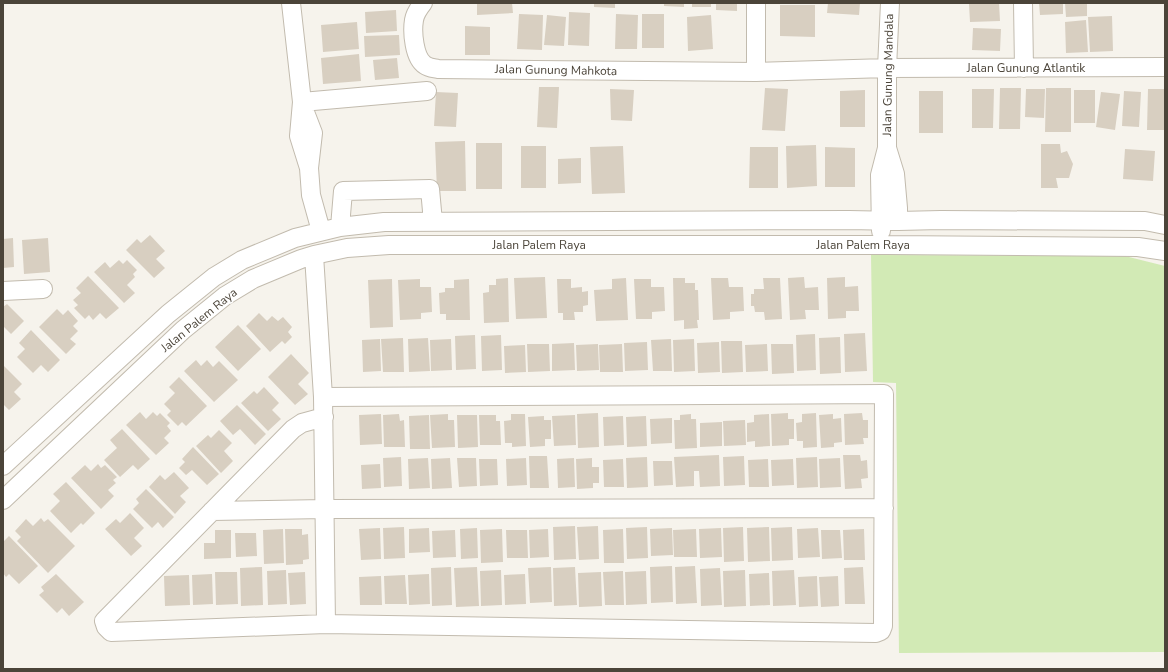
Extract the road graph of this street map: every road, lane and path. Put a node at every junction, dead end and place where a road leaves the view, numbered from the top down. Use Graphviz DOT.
graph roads {
  1 [pos="291,3"];
  2 [pos="423,3"];
  3 [pos="756,3"];
  4 [pos="890,3"];
  5 [pos="1023,3"];
  6 [pos="1165,67"];
  7 [pos="887,68"];
  8 [pos="1024,68"];
  9 [pos="756,72"];
  10 [pos="427,90"];
  11 [pos="302,102"];
  12 [pos="849,220"];
  13 [pos="889,220"];
  14 [pos="433,222"];
  15 [pos="1165,225"];
  16 [pos="340,227"];
  17 [pos="321,231"];
  18 [pos="850,245"];
  19 [pos="887,245"];
  20 [pos="1165,251"];
  21 [pos="314,255"];
  22 [pos="43,290"];
  23 [pos="3,291"];
  24 [pos="323,397"];
  25 [pos="324,417"];
  26 [pos="3,466"];
  27 [pos="3,500"];
  28 [pos="884,508"];
  29 [pos="324,509"];
  30 [pos="212,511"];
  31 [pos="326,624"];
  1 -- 11 [label="street"];
  2 -- 9 [label="street, Jalan Gunung Mahkota"];
  3 -- 9 [label="street"];
  4 -- 7 [label="street, Jalan Gunung Mandala"];
  5 -- 8 [label="street"];
  6 -- 8 [label="street, Jalan Gunung Atlantik"];
  7 -- 8 [label="street, Jalan Gunung Atlantik"];
  7 -- 9 [label="street, Jalan Gunung Mahkota"];
  7 -- 13 [label="street, Jalan Gunung Mandala"];
  10 -- 11 [label="street"];
  11 -- 17 [label="street"];
  12 -- 13 [label="street, Jalan Palem Raya"];
  12 -- 14 [label="street, Jalan Palem Raya"];
  12 -- 18 [label="street"];
  13 -- 15 [label="street, Jalan Palem Raya"];
  13 -- 19 [label="street, Jalan Gunung Mandala"];
  14 -- 16 [label="street, Jalan Palem Raya"];
  14 -- 16 [label="street"];
  16 -- 17 [label="street, Jalan Palem Raya"];
  17 -- 26 [label="street, Jalan Palem Raya"];
  18 -- 19 [label="street, Jalan Palem Raya"];
  18 -- 21 [label="street, Jalan Palem Raya"];
  19 -- 20 [label="street, Jalan Palem Raya"];
  21 -- 24 [label="street"];
  21 -- 27 [label="street, Jalan Palem Raya"];
  22 -- 23 [label="street"];
  24 -- 25 [label="street"];
  24 -- 28 [label="street"];
  25 -- 29 [label="street"];
  25 -- 30 [label="street"];
  28 -- 29 [label="street"];
  28 -- 31 [label="street"];
  29 -- 30 [label="street"];
  29 -- 31 [label="street"];
  30 -- 31 [label="street"];
}
